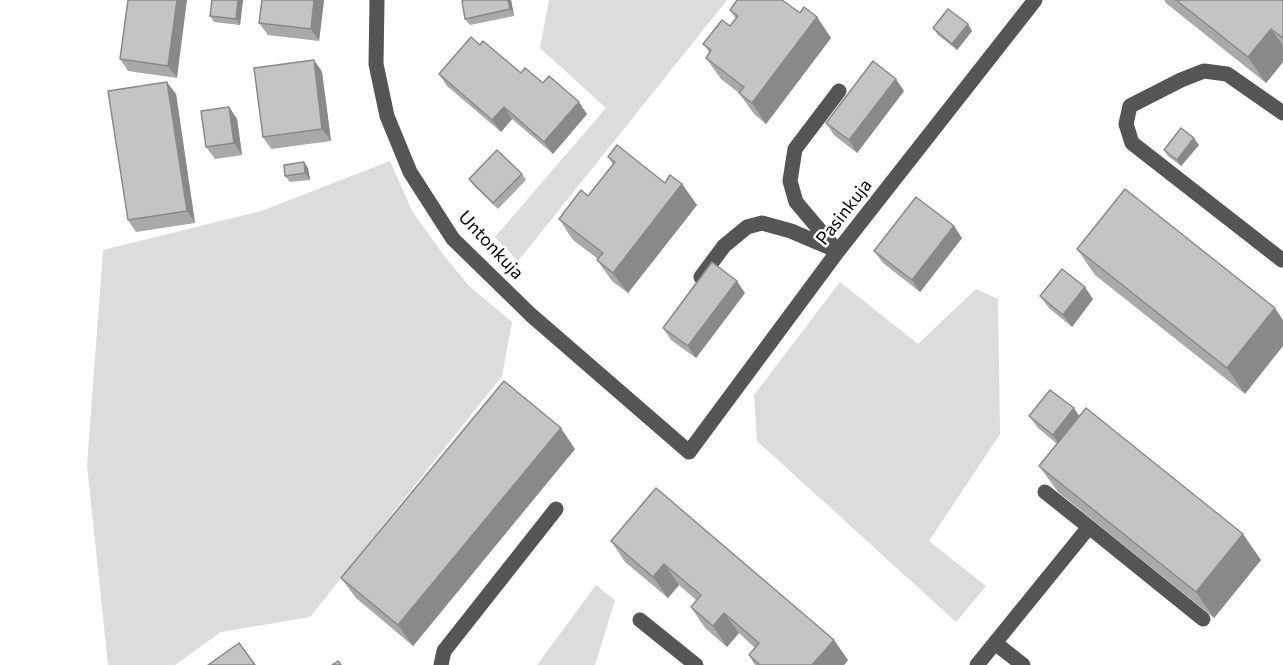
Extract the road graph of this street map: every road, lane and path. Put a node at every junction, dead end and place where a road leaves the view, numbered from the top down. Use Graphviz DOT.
graph roads {
  1 [pos="377,0"];
  2 [pos="1035,0"];
  3 [pos="839,91"];
  4 [pos="1281,108"];
  5 [pos="838,251"];
  6 [pos="1282,260"];
  7 [pos="692,289"];
  8 [pos="689,452"];
  9 [pos="1045,492"];
  10 [pos="556,509"];
  11 [pos="1089,527"];
  12 [pos="1203,619"];
  13 [pos="640,620"];
  14 [pos="995,643"];
  15 [pos="441,665"];
  16 [pos="696,665"];
  17 [pos="977,665"];
  18 [pos="1023,665"];
  1 -- 8 [label="street, Untonkuja"];
  2 -- 5 [label="street, Pasinkuja"];
  3 -- 5 [label="street"];
  4 -- 6 [label="street"];
  5 -- 7 [label="street"];
  5 -- 8 [label="street, Pasinkuja"];
  9 -- 11 [label="street"];
  10 -- 15 [label="street"];
  11 -- 12 [label="street"];
  11 -- 14 [label="street"];
  13 -- 16 [label="street"];
  14 -- 17 [label="street"];
  14 -- 18 [label="street"];
}
